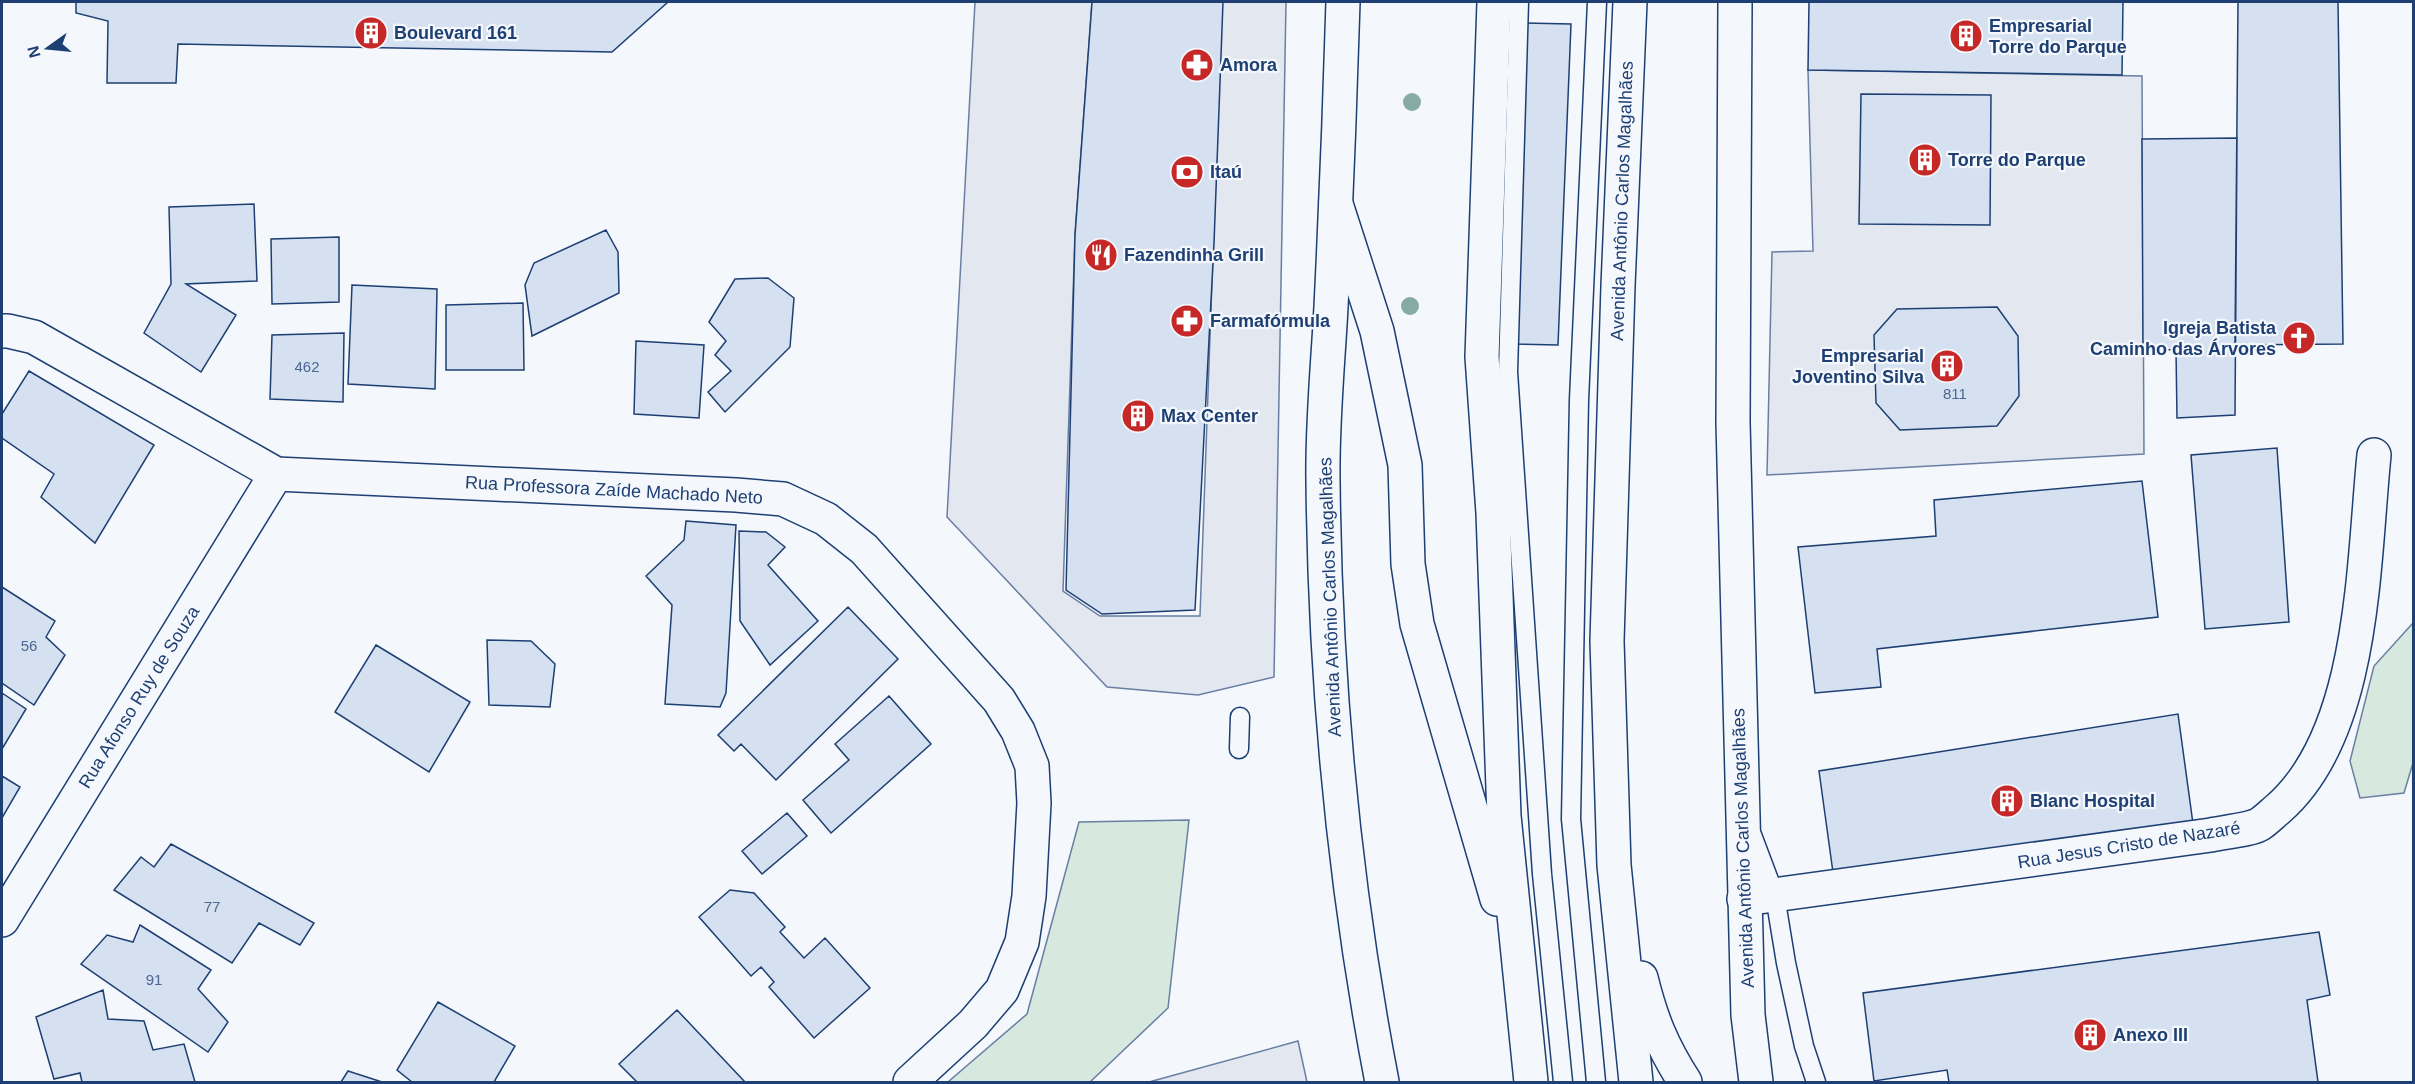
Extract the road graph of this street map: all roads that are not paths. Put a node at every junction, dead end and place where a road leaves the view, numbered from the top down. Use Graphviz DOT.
graph roads {
  1 [pos="1343,2"];
  2 [pos="1494,2"];
  3 [pos="1518,2"];
  4 [pos="1596,2"];
  5 [pos="1630,2"];
  6 [pos="1736,2"];
  7 [pos="1336,204"];
  8 [pos="2,331"];
  9 [pos="2374,455"];
  10 [pos="276,474"];
  11 [pos="1240,717"];
  12 [pos="1239,749"];
  13 [pos="1614,865"];
  14 [pos="1759,898"];
  15 [pos="2,920"];
  16 [pos="1519,975"];
  17 [pos="910,1083"];
  18 [pos="1382,1083"];
  19 [pos="1531,1083"];
  20 [pos="1563,1083"];
  21 [pos="1596,1083"];
  22 [pos="1636,1083"];
  23 [pos="1685,1083"];
  24 [pos="1756,1083"];
  25 [pos="1816,1083"];
  1 -- 7 [label="street, Avenida Antônio Carlos Magalhães"];
  2 -- 16 [label="street"];
  3 -- 20 [label="lane"];
  4 -- 21 [label="lane"];
  5 -- 13 [label="street, Avenida Antônio Carlos Magalhães"];
  6 -- 14 [label="street, Avenida Antônio Carlos Magalhães"];
  7 -- 16 [label="street"];
  7 -- 18 [label="street, Avenida Antônio Carlos Magalhães"];
  8 -- 10 [label="street, Rua Professora Zaíde Machado Neto"];
  9 -- 14 [label="street, Rua Jesus Cristo de Nazaré"];
  10 -- 15 [label="street, Rua Afonso Ruy de Souza"];
  10 -- 17 [label="street, Rua Professora Zaíde Machado Neto"];
  11 -- 12 [label="lane"];
  13 -- 22 [label="street, Avenida Antônio Carlos Magalhães"];
  13 -- 23 [label="street"];
  14 -- 24 [label="street, Avenida Antônio Carlos Magalhães"];
  14 -- 25 [label="lane"];
  16 -- 19 [label="street"];
}
